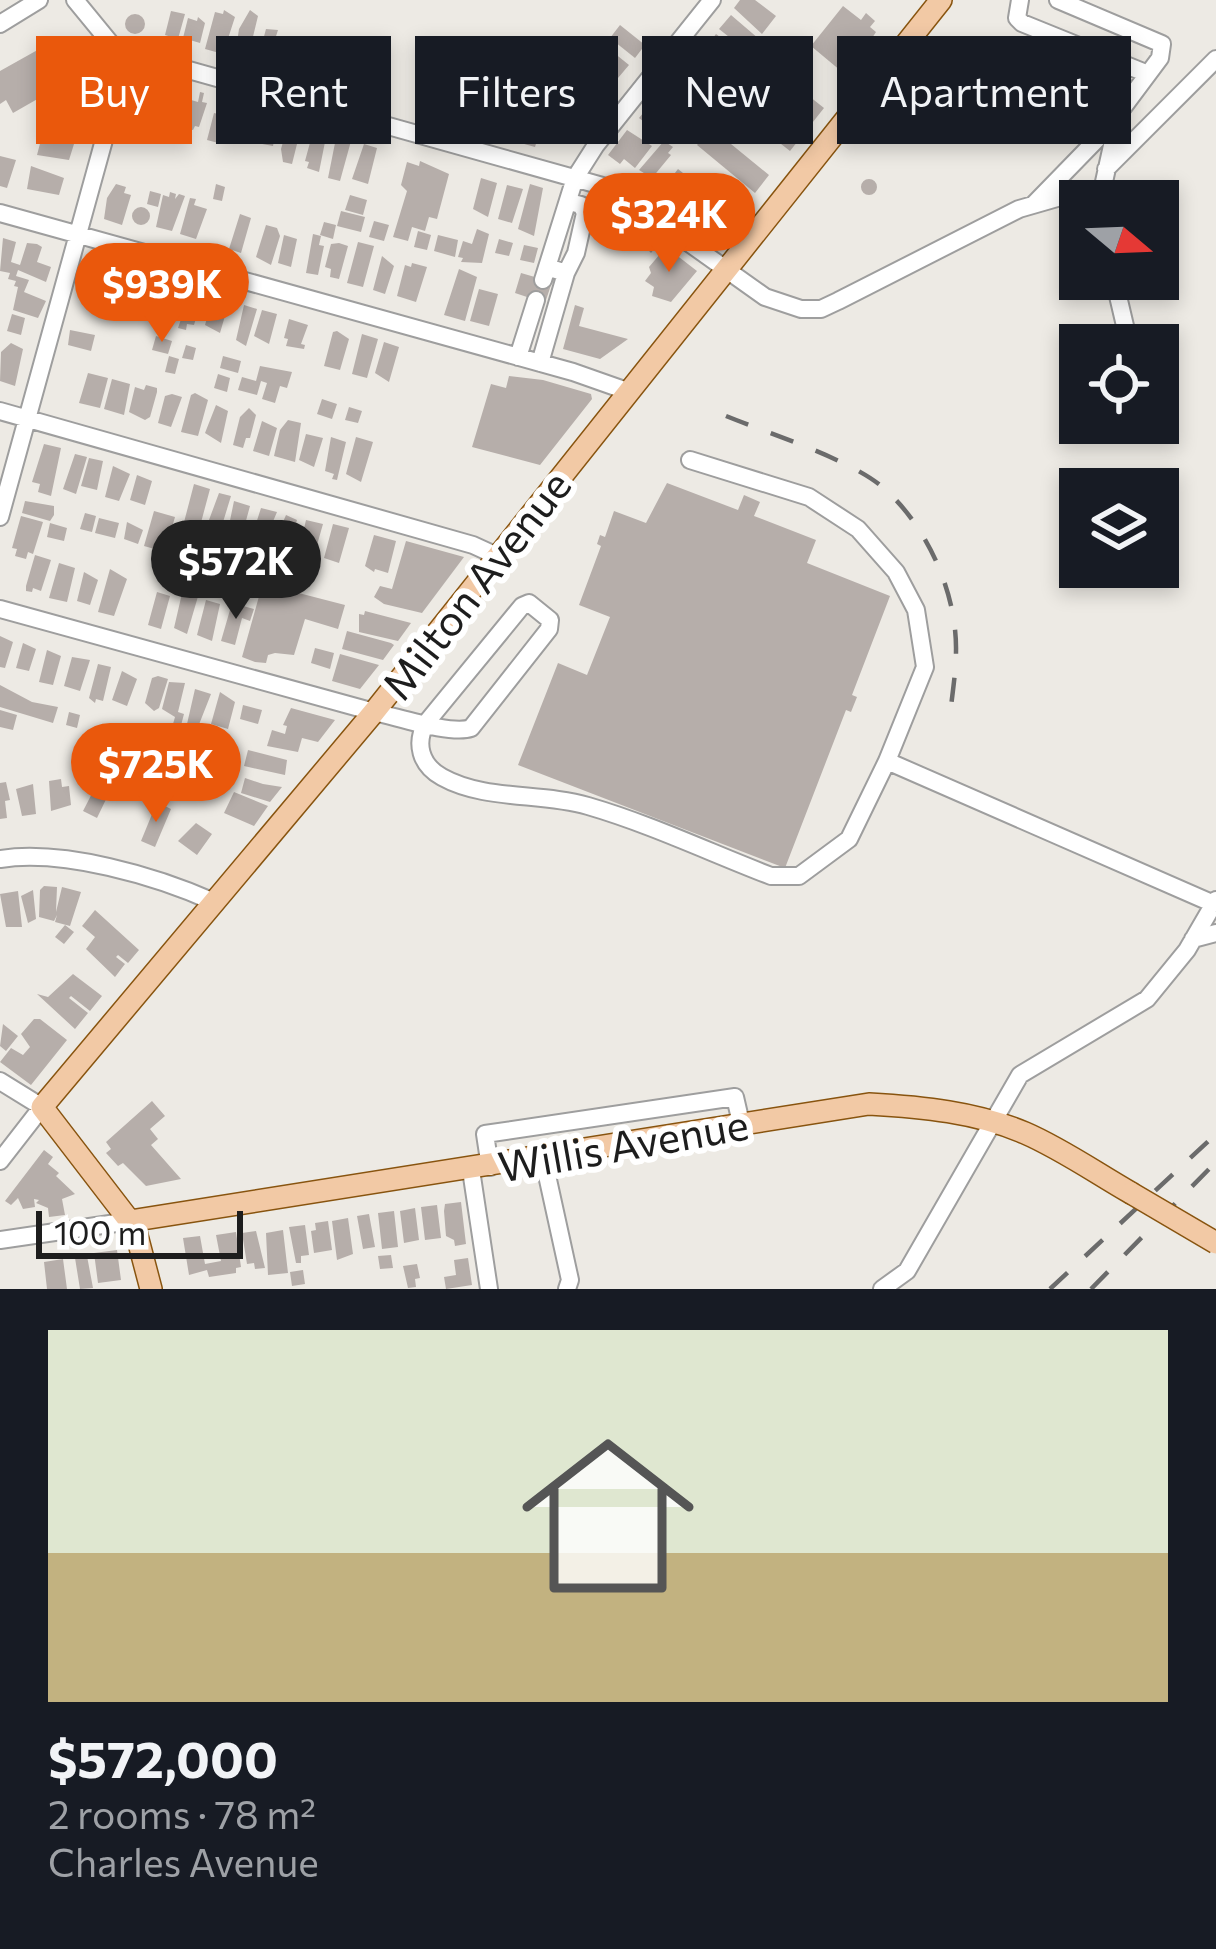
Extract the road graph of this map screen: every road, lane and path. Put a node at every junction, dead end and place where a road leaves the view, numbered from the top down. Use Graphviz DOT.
graph roads {
  1 [pos="39,0"];
  2 [pos="75,0"];
  3 [pos="712,0"];
  4 [pos="941,0"];
  5 [pos="1020,0"];
  6 [pos="1058,0"];
  7 [pos="0,24"];
  8 [pos="105,36"];
  9 [pos="1216,59"];
  10 [pos="192,71"];
  11 [pos="1148,74"];
  12 [pos="1131,97"];
  13 [pos="103,144"];
  14 [pos="1093,144"];
  15 [pos="1112,144"];
  16 [pos="1106,169"];
  17 [pos="575,178"];
  18 [pos="1104,180"];
  19 [pos="1059,198"];
  20 [pos="569,202"];
  21 [pos="1034,205"];
  22 [pos="0,213"];
  23 [pos="78,235"];
  24 [pos="725,270"];
  25 [pos="566,273"];
  26 [pos="536,300"];
  27 [pos="518,357"];
  28 [pos="540,363"];
  29 [pos="627,391"];
  30 [pos="0,411"];
  31 [pos="27,419"];
  32 [pos="690,460"];
  33 [pos="0,517"];
  34 [pos="497,556"];
  35 [pos="0,609"];
  36 [pos="374,712"];
  37 [pos="426,723"];
  38 [pos="887,761"];
  39 [pos="0,859"];
  40 [pos="214,902"];
  41 [pos="1215,902"];
  42 [pos="1216,933"];
  43 [pos="1193,939"];
  44 [pos="0,1082"];
  45 [pos="42,1107"];
  46 [pos="994,1121"];
  47 [pos="741,1123"];
  48 [pos="543,1157"];
  49 [pos="0,1162"];
  50 [pos="481,1168"];
  51 [pos="130,1221"];
  52 [pos="0,1240"];
  53 [pos="1216,1243"];
  54 [pos="152,1289"];
  55 [pos="489,1289"];
  56 [pos="567,1289"];
  57 [pos="882,1289"];
  1 -- 7 [label="street"];
  2 -- 8 [label="street"];
  3 -- 17 [label="street"];
  4 -- 24 [label="main road, Milton Avenue"];
  5 -- 11 [label="street"];
  6 -- 11 [label="street"];
  9 -- 16 [label="street"];
  10 -- 17 [label="street"];
  11 -- 12 [label="street"];
  13 -- 23 [label="street"];
  14 -- 21 [label="street"];
  15 -- 16 [label="street"];
  16 -- 18 [label="street"];
  17 -- 20 [label="street"];
  17 -- 24 [label="street"];
  19 -- 21 [label="street"];
  20 -- 25 [label="street"];
  20 -- 25 [label="street"];
  21 -- 24 [label="street"];
  22 -- 23 [label="street"];
  23 -- 27 [label="street"];
  23 -- 31 [label="street"];
  24 -- 29 [label="main road, Milton Avenue"];
  25 -- 28 [label="street"];
  26 -- 27 [label="street"];
  27 -- 28 [label="street"];
  28 -- 29 [label="street"];
  29 -- 34 [label="main road, Milton Avenue"];
  30 -- 31 [label="street"];
  31 -- 33 [label="street"];
  31 -- 34 [label="street"];
  32 -- 38 [label="street"];
  34 -- 36 [label="main road, Milton Avenue"];
  35 -- 36 [label="street"];
  36 -- 37 [label="street"];
  36 -- 40 [label="main road, Milton Avenue"];
  37 -- 37 [label="street"];
  37 -- 38 [label="street"];
  38 -- 41 [label="street"];
  39 -- 40 [label="street"];
  40 -- 45 [label="main road, Milton Avenue"];
  41 -- 43 [label="street"];
  42 -- 43 [label="street"];
  43 -- 46 [label="street"];
  44 -- 45 [label="street"];
  45 -- 49 [label="street, Milton Avenue"];
  45 -- 51 [label="main road"];
  46 -- 47 [label="main road, Willis Avenue"];
  46 -- 53 [label="main road, Willis Avenue, bridge"];
  46 -- 57 [label="street"];
  47 -- 48 [label="main road, Willis Avenue"];
  47 -- 50 [label="street"];
  48 -- 50 [label="main road, Willis Avenue"];
  48 -- 56 [label="street"];
  50 -- 51 [label="main road, Willis Avenue"];
  50 -- 55 [label="street"];
  51 -- 52 [label="street, Willis Avenue"];
  51 -- 54 [label="main road"];
}
